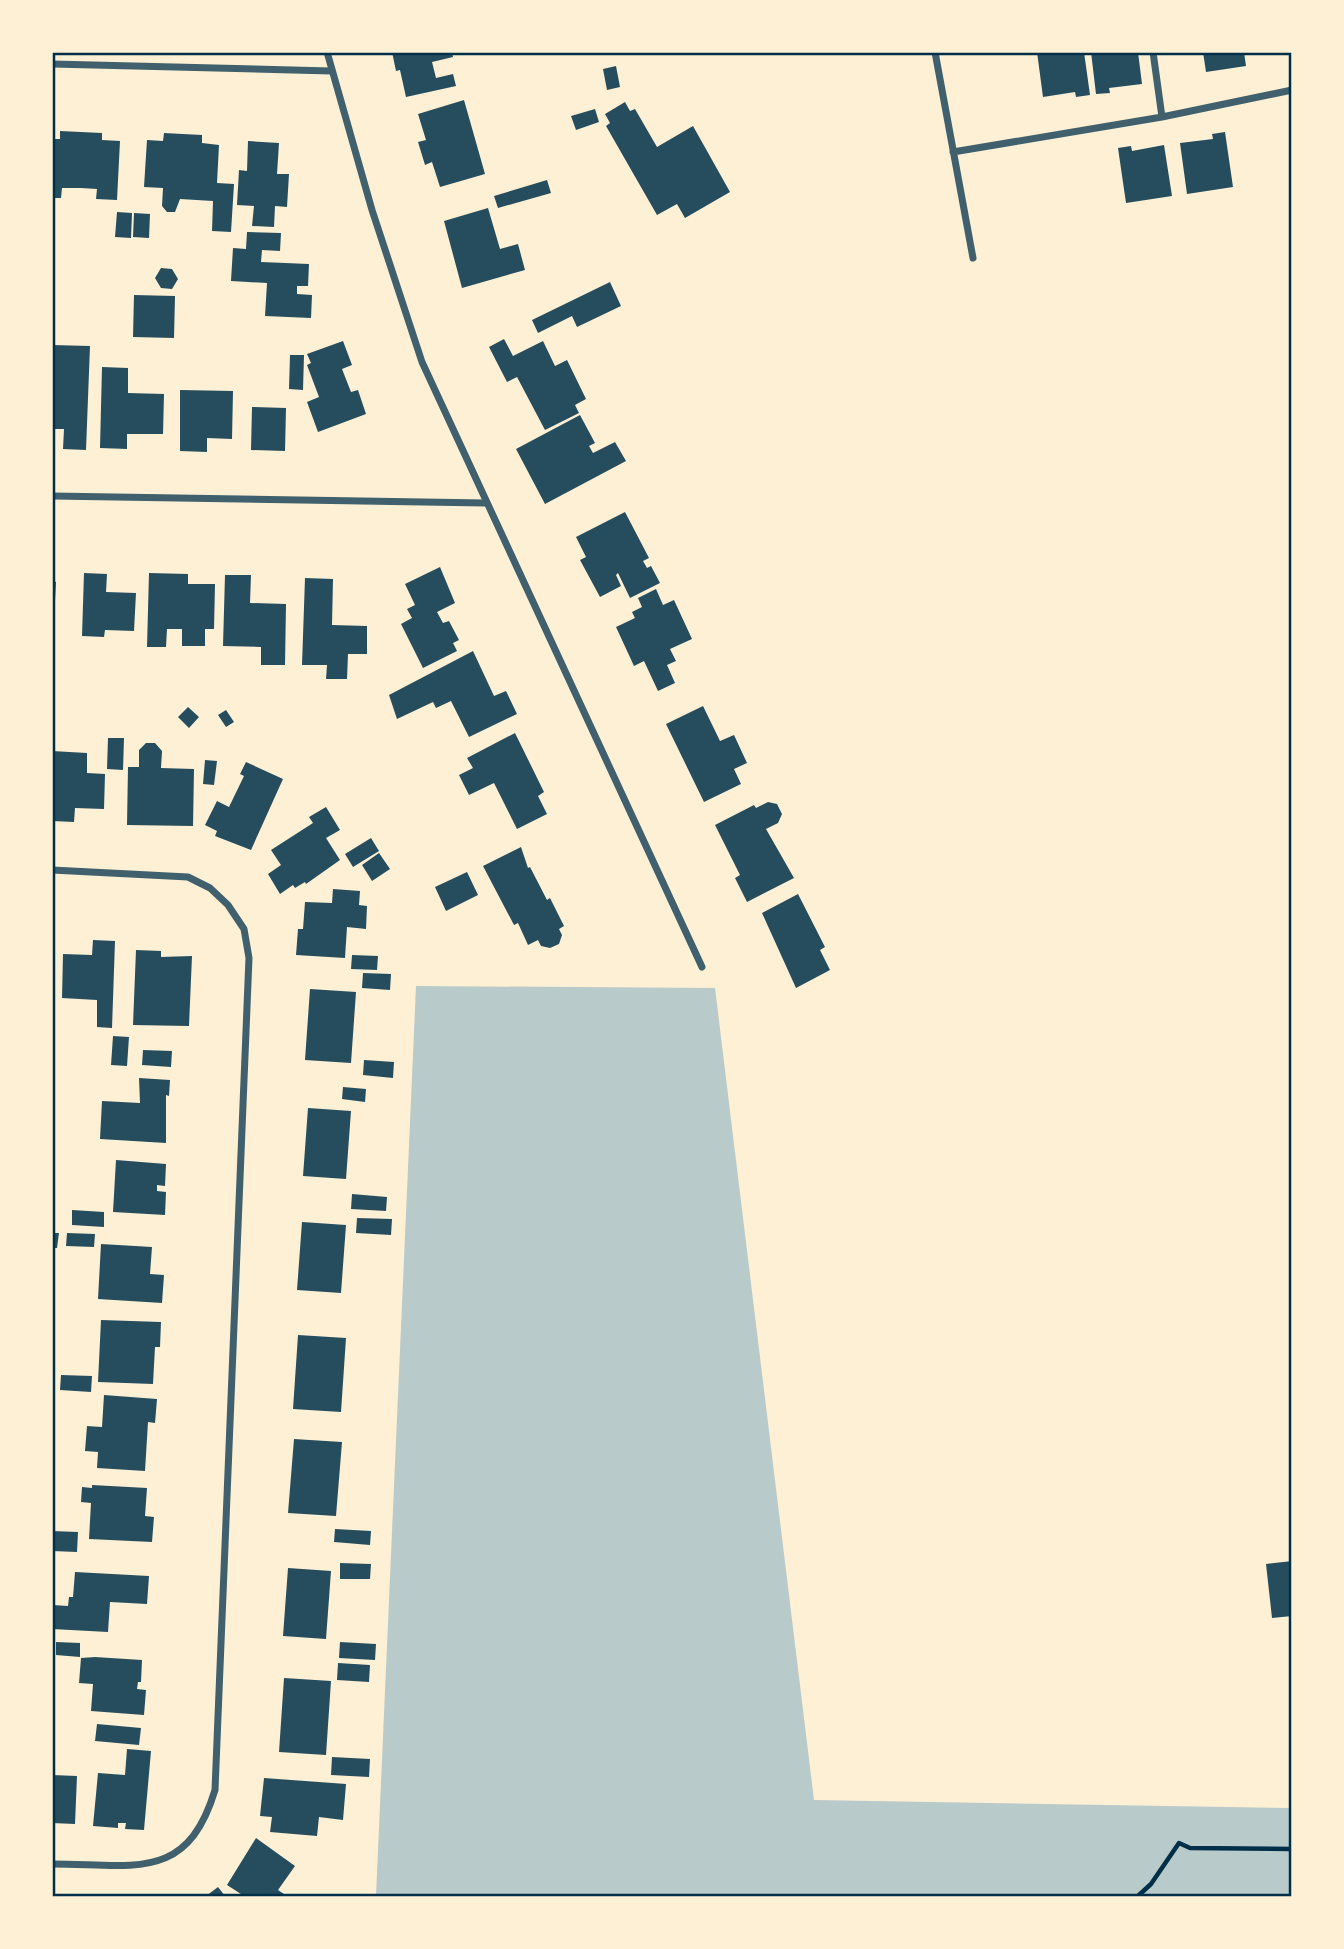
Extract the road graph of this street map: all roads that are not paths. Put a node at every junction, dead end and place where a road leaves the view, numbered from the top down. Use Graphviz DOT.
graph roads {
  1 [pos="327,52"];
  2 [pos="935,52"];
  3 [pos="1153,52"];
  4 [pos="52,64"];
  5 [pos="331,71"];
  6 [pos="1292,90"];
  7 [pos="1162,117"];
  8 [pos="953,152"];
  9 [pos="973,258"];
  10 [pos="52,496"];
  11 [pos="485,503"];
  12 [pos="52,870"];
  13 [pos="702,967"];
  14 [pos="52,1864"];
  1 -- 5 [label="street"];
  2 -- 8 [label="street"];
  3 -- 7 [label="street"];
  4 -- 5 [label="street"];
  5 -- 11 [label="street"];
  6 -- 7 [label="street"];
  7 -- 8 [label="street"];
  8 -- 9 [label="street"];
  10 -- 11 [label="street"];
  11 -- 13 [label="street"];
  12 -- 14 [label="street"];
}
